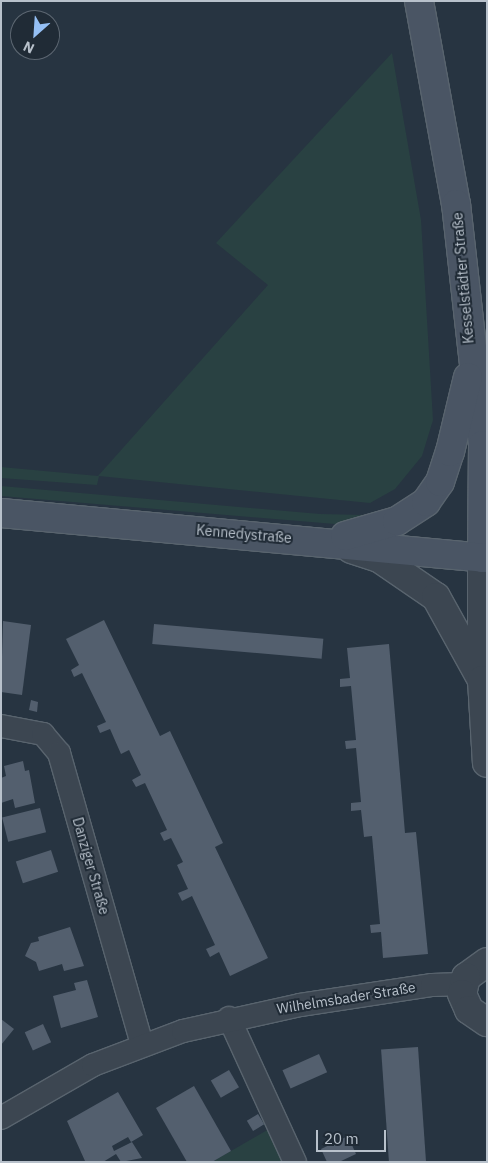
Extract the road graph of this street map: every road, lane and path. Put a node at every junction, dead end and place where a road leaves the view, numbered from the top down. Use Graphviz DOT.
graph roads {
  1 [pos="419,1"];
  2 [pos="470,352"];
  3 [pos="487,398"];
  4 [pos="1,513"];
  5 [pos="325,541"];
  6 [pos="484,558"];
  7 [pos="484,689"];
  8 [pos="1,726"];
  9 [pos="487,763"];
  10 [pos="487,962"];
  11 [pos="464,984"];
  12 [pos="229,1018"];
  13 [pos="487,1022"];
  14 [pos="142,1044"];
  15 [pos="5,1109"];
  16 [pos="295,1162"];
  1 -- 2 [label="main road, Kesselstädter Straße"];
  2 -- 3 [label="main road"];
  2 -- 5 [label="main road"];
  2 -- 6 [label="main road, Kesselstädter Straße"];
  4 -- 5 [label="main road, Kennedystraße"];
  5 -- 6 [label="main road, Kennedystraße"];
  5 -- 7 [label="street"];
  6 -- 7 [label="street"];
  7 -- 9 [label="street"];
  8 -- 14 [label="street, Danziger Straße"];
  10 -- 11 [label="street"];
  11 -- 12 [label="street, Wilhelmsbader Straße"];
  11 -- 13 [label="street"];
  12 -- 14 [label="street, Wilhelmsbader Straße"];
  12 -- 16 [label="street"];
  14 -- 15 [label="street, Wilhelmsbader Straße"];
}
